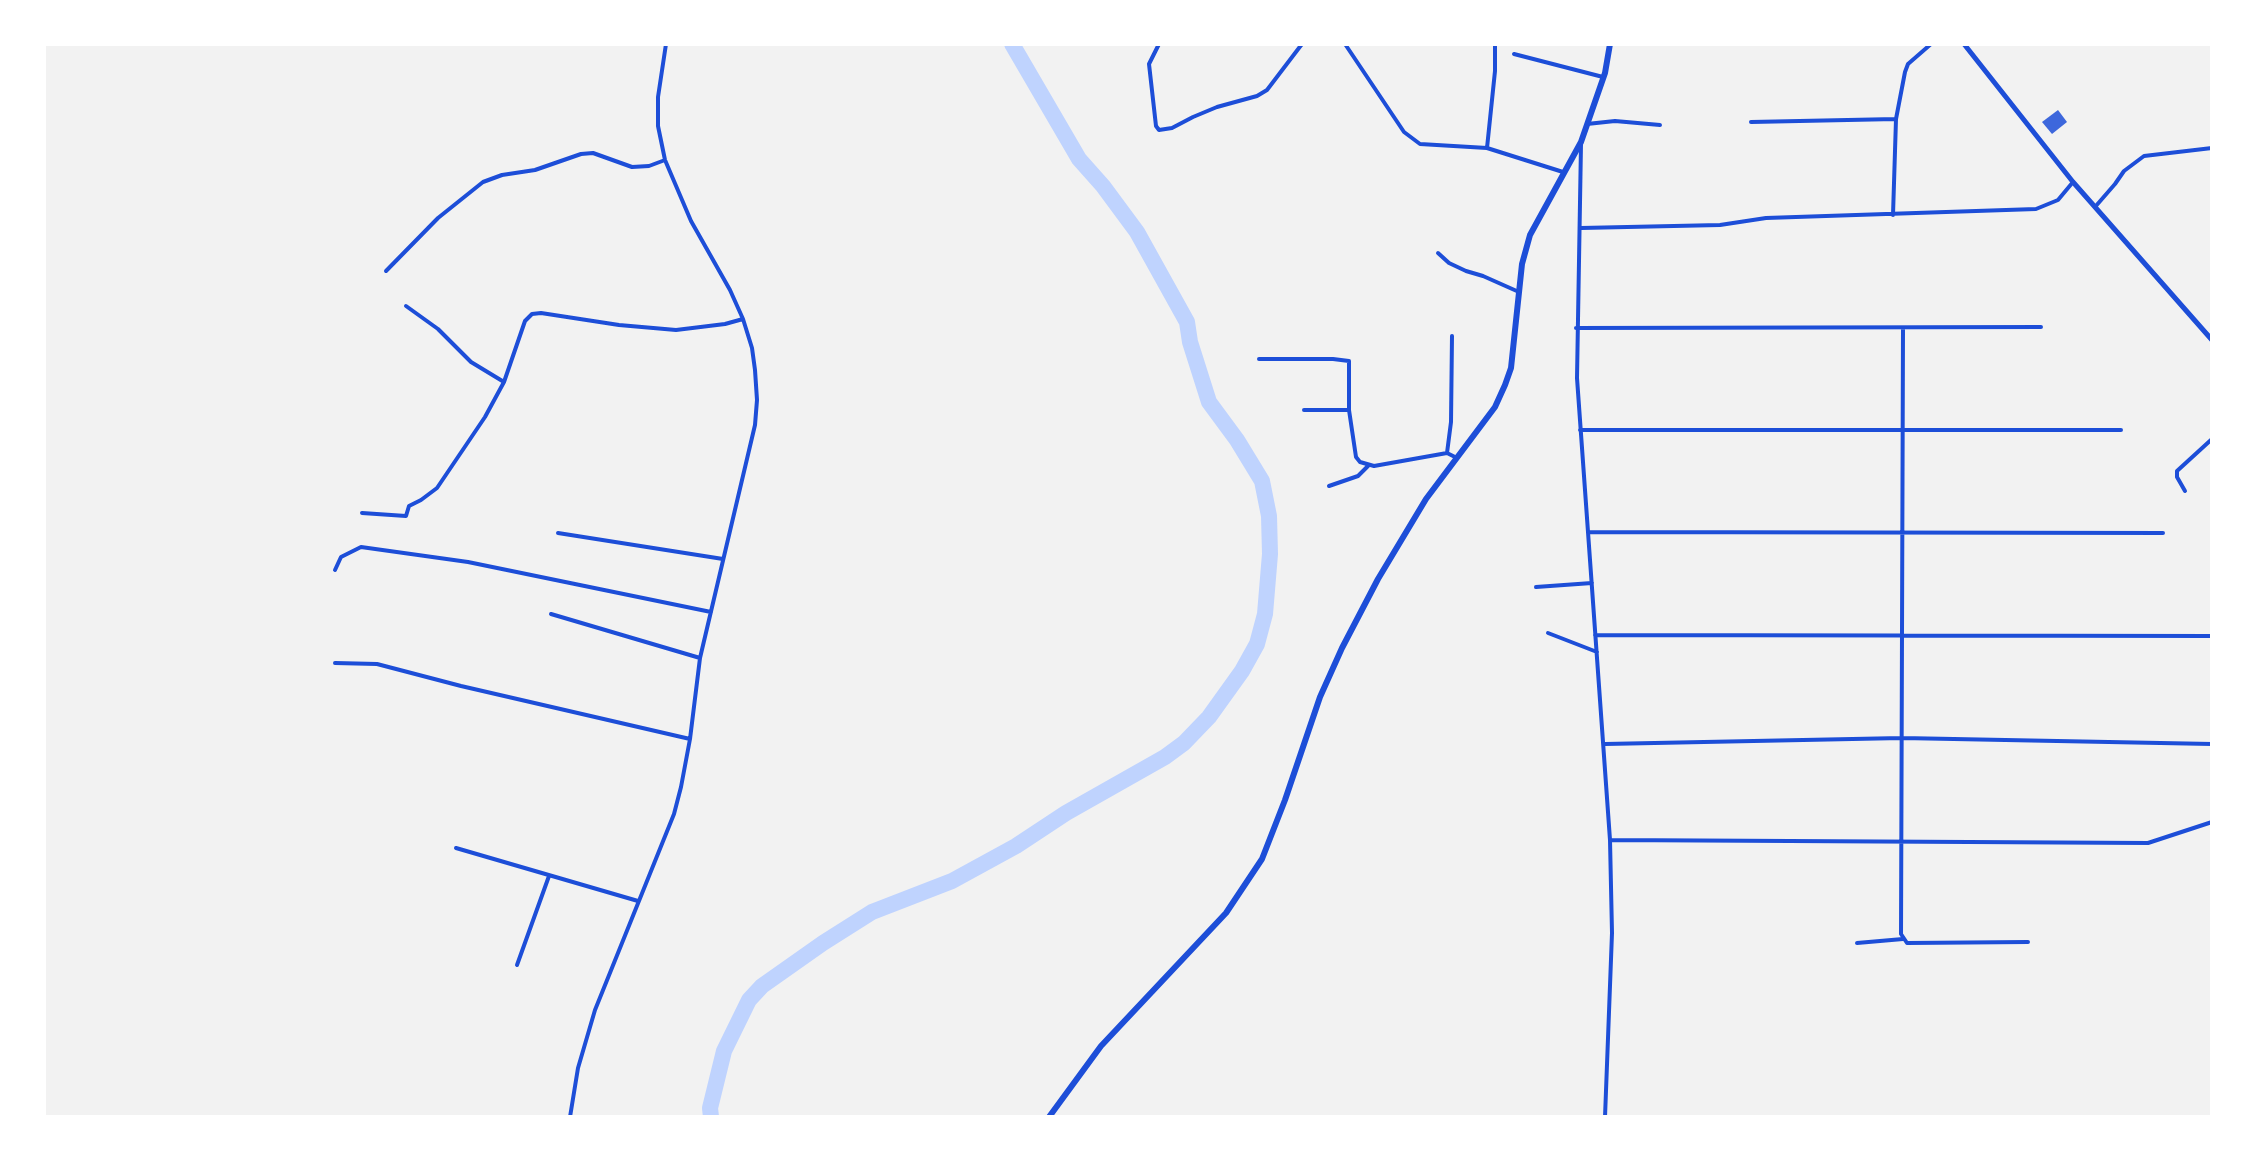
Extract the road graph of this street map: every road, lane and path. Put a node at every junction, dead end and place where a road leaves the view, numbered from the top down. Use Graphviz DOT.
graph roads {
  1 [pos="666,44"];
  2 [pos="1159,44"];
  3 [pos="1302,44"];
  4 [pos="1345,44"];
  5 [pos="1610,44"];
  6 [pos="1931,44"];
  7 [pos="1964,44"];
  8 [pos="1495,45"];
  9 [pos="1514,54"];
  10 [pos="1603,77"];
  11 [pos="1896,119"];
  12 [pos="1751,122"];
  13 [pos="1587,124"];
  14 [pos="1660,125"];
  15 [pos="1581,142"];
  16 [pos="1487,148"];
  17 [pos="2212,148"];
  18 [pos="665,160"];
  19 [pos="1563,172"];
  20 [pos="2073,182"];
  21 [pos="2095,207"];
  22 [pos="1893,215"];
  23 [pos="1581,228"];
  24 [pos="1438,253"];
  25 [pos="386,271"];
  26 [pos="1519,292"];
  27 [pos="406,306"];
  28 [pos="743,319"];
  29 [pos="2041,327"];
  30 [pos="1576,328"];
  31 [pos="1903,329"];
  32 [pos="1452,336"];
  33 [pos="2212,340"];
  34 [pos="1259,359"];
  35 [pos="504,382"];
  36 [pos="1304,410"];
  37 [pos="1349,410"];
  38 [pos="1580,430"];
  39 [pos="2121,430"];
  40 [pos="1902,431"];
  41 [pos="2212,439"];
  42 [pos="1447,453"];
  43 [pos="1457,458"];
  44 [pos="1368,466"];
  45 [pos="1329,486"];
  46 [pos="2185,491"];
  47 [pos="362,513"];
  48 [pos="1588,532"];
  49 [pos="1902,532"];
  50 [pos="558,533"];
  51 [pos="2163,533"];
  52 [pos="723,559"];
  53 [pos="335,570"];
  54 [pos="1592,583"];
  55 [pos="1536,587"];
  56 [pos="711,612"];
  57 [pos="551,614"];
  58 [pos="1548,633"];
  59 [pos="1595,635"];
  60 [pos="1902,636"];
  61 [pos="2212,636"];
  62 [pos="1597,652"];
  63 [pos="700,658"];
  64 [pos="335,663"];
  65 [pos="1902,738"];
  66 [pos="690,739"];
  67 [pos="1605,744"];
  68 [pos="2212,744"];
  69 [pos="2212,822"];
  70 [pos="1610,840"];
  71 [pos="1902,840"];
  72 [pos="456,848"];
  73 [pos="549,876"];
  74 [pos="638,901"];
  75 [pos="1903,939"];
  76 [pos="2028,942"];
  77 [pos="1857,943"];
  78 [pos="517,965"];
  79 [pos="570,1117"];
  80 [pos="1049,1117"];
  81 [pos="1605,1117"];
  1 -- 18 [label="street"];
  2 -- 3 [label="street"];
  4 -- 16 [label="street"];
  5 -- 10 [label="main road"];
  6 -- 11 [label="street"];
  7 -- 20 [label="main road"];
  8 -- 16 [label="street"];
  9 -- 10 [label="street"];
  10 -- 13 [label="main road"];
  11 -- 12 [label="street"];
  11 -- 22 [label="street"];
  13 -- 14 [label="street"];
  13 -- 15 [label="main road"];
  15 -- 19 [label="main road"];
  15 -- 23 [label="street"];
  16 -- 19 [label="street"];
  17 -- 21 [label="street"];
  18 -- 25 [label="street"];
  18 -- 28 [label="street"];
  19 -- 26 [label="main road"];
  20 -- 21 [label="main road"];
  20 -- 22 [label="street"];
  21 -- 33 [label="main road"];
  22 -- 23 [label="street"];
  23 -- 30 [label="street"];
  24 -- 26 [label="street"];
  26 -- 43 [label="main road"];
  27 -- 35 [label="street"];
  28 -- 35 [label="street"];
  28 -- 52 [label="street"];
  29 -- 31 [label="street"];
  30 -- 31 [label="street"];
  30 -- 38 [label="street"];
  31 -- 40 [label="street"];
  32 -- 42 [label="street"];
  34 -- 37 [label="street"];
  35 -- 47 [label="street"];
  36 -- 37 [label="street"];
  37 -- 44 [label="street"];
  38 -- 40 [label="street"];
  38 -- 48 [label="street"];
  39 -- 40 [label="street"];
  40 -- 49 [label="street"];
  41 -- 46 [label="street"];
  42 -- 43 [label="street"];
  42 -- 44 [label="street"];
  43 -- 80 [label="main road"];
  44 -- 45 [label="street"];
  48 -- 49 [label="street"];
  48 -- 54 [label="street"];
  49 -- 51 [label="street"];
  49 -- 60 [label="street"];
  50 -- 52 [label="street"];
  52 -- 56 [label="street"];
  53 -- 56 [label="street"];
  54 -- 55 [label="street"];
  54 -- 59 [label="street"];
  56 -- 63 [label="street"];
  57 -- 63 [label="street"];
  58 -- 62 [label="street"];
  59 -- 60 [label="street"];
  59 -- 62 [label="street"];
  60 -- 61 [label="street"];
  60 -- 65 [label="street"];
  62 -- 67 [label="street"];
  63 -- 66 [label="street"];
  64 -- 66 [label="street"];
  65 -- 67 [label="street"];
  65 -- 68 [label="street"];
  65 -- 71 [label="street"];
  66 -- 74 [label="street"];
  67 -- 70 [label="street"];
  69 -- 71 [label="street"];
  70 -- 71 [label="street"];
  70 -- 81 [label="street"];
  71 -- 75 [label="street"];
  72 -- 73 [label="street"];
  73 -- 74 [label="street"];
  73 -- 78 [label="street"];
  74 -- 79 [label="street"];
  75 -- 76 [label="street"];
  75 -- 77 [label="street"];
}
